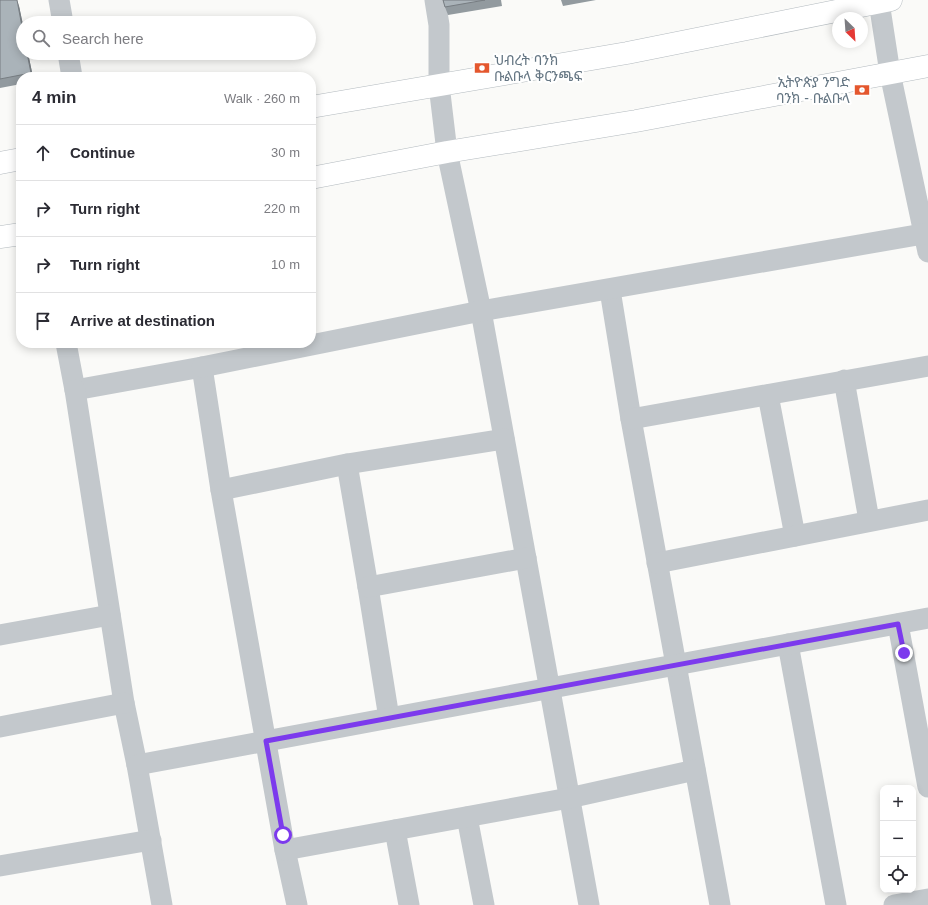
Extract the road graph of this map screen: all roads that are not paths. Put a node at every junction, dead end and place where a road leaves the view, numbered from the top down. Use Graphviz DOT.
graph roads {
  1 [pos="59,0"];
  2 [pos="435,0"];
  3 [pos="885,1"];
  4 [pos="62,16"];
  5 [pos="69,60"];
  6 [pos="928,66"];
  7 [pos="71,72"];
  8 [pos="890,73"];
  9 [pos="439,85"];
  10 [pos="316,106"];
  11 [pos="447,152"];
  12 [pos="16,160"];
  13 [pos="0,163"];
  14 [pos="316,177"];
  15 [pos="16,235"];
  16 [pos="0,238"];
  17 [pos="927,240"];
  18 [pos="610,290"];
  19 [pos="481,311"];
  20 [pos="316,344"];
  21 [pos="67,348"];
  22 [pos="297,348"];
  23 [pos="928,366"];
  24 [pos="202,367"];
  25 [pos="844,380"];
  26 [pos="75,390"];
  27 [pos="768,395"];
  28 [pos="631,419"];
  29 [pos="504,439"];
  30 [pos="347,464"];
  31 [pos="221,490"];
  32 [pos="928,510"];
  33 [pos="869,520"];
  34 [pos="795,536"];
  35 [pos="526,558"];
  36 [pos="657,563"];
  37 [pos="368,587"];
  38 [pos="110,615"];
  39 [pos="928,618"];
  40 [pos="898,624"];
  41 [pos="0,635"];
  42 [pos="788,644"];
  43 [pos="676,665"];
  44 [pos="550,688"];
  45 [pos="124,703"];
  46 [pos="389,718"];
  47 [pos="0,727"];
  48 [pos="266,741"];
  49 [pos="137,765"];
  50 [pos="695,770"];
  51 [pos="928,787"];
  52 [pos="569,798"];
  53 [pos="468,817"];
  54 [pos="395,830"];
  55 [pos="151,840"];
  56 [pos="285,850"];
  57 [pos="0,866"];
  58 [pos="928,899"];
  59 [pos="162,905"];
  60 [pos="297,905"];
  61 [pos="409,905"];
  62 [pos="484,905"];
  63 [pos="589,905"];
  64 [pos="720,905"];
  65 [pos="836,905"];
  66 [pos="894,905"];
  1 -- 4 [label="street"];
  2 -- 9 [label="street"];
  3 -- 8 [label="street"];
  3 -- 9 [label="main road"];
  5 -- 7 [label="street"];
  6 -- 8 [label="main road"];
  8 -- 11 [label="main road"];
  8 -- 17 [label="street"];
  9 -- 10 [label="main road"];
  9 -- 11 [label="street"];
  11 -- 14 [label="main road"];
  11 -- 19 [label="street"];
  12 -- 13 [label="main road"];
  15 -- 16 [label="main road"];
  17 -- 18 [label="street"];
  18 -- 19 [label="street"];
  18 -- 28 [label="street"];
  19 -- 20 [label="street"];
  19 -- 29 [label="street"];
  21 -- 26 [label="street"];
  22 -- 24 [label="street"];
  23 -- 25 [label="street"];
  24 -- 26 [label="street"];
  24 -- 31 [label="street"];
  25 -- 27 [label="street"];
  25 -- 33 [label="street"];
  26 -- 38 [label="street"];
  27 -- 28 [label="street"];
  27 -- 34 [label="street"];
  28 -- 36 [label="street"];
  29 -- 30 [label="street"];
  29 -- 35 [label="street"];
  30 -- 31 [label="street"];
  30 -- 37 [label="street"];
  31 -- 48 [label="street"];
  32 -- 33 [label="street"];
  33 -- 34 [label="street"];
  34 -- 36 [label="street"];
  35 -- 37 [label="street"];
  35 -- 44 [label="street"];
  36 -- 43 [label="street"];
  37 -- 46 [label="street"];
  38 -- 41 [label="street"];
  38 -- 45 [label="street"];
  39 -- 40 [label="street"];
  40 -- 42 [label="street"];
  40 -- 51 [label="street"];
  42 -- 43 [label="street"];
  42 -- 65 [label="street"];
  43 -- 44 [label="street"];
  43 -- 50 [label="street"];
  44 -- 46 [label="street"];
  44 -- 52 [label="street"];
  45 -- 47 [label="street"];
  45 -- 49 [label="street"];
  46 -- 48 [label="street"];
  48 -- 49 [label="street"];
  48 -- 56 [label="street"];
  49 -- 55 [label="street"];
  50 -- 52 [label="street"];
  50 -- 64 [label="street"];
  52 -- 53 [label="street"];
  52 -- 63 [label="street"];
  53 -- 54 [label="street"];
  53 -- 62 [label="street"];
  54 -- 56 [label="street"];
  54 -- 61 [label="street"];
  55 -- 57 [label="street"];
  55 -- 59 [label="street"];
  56 -- 60 [label="street"];
  58 -- 66 [label="street"];
}
